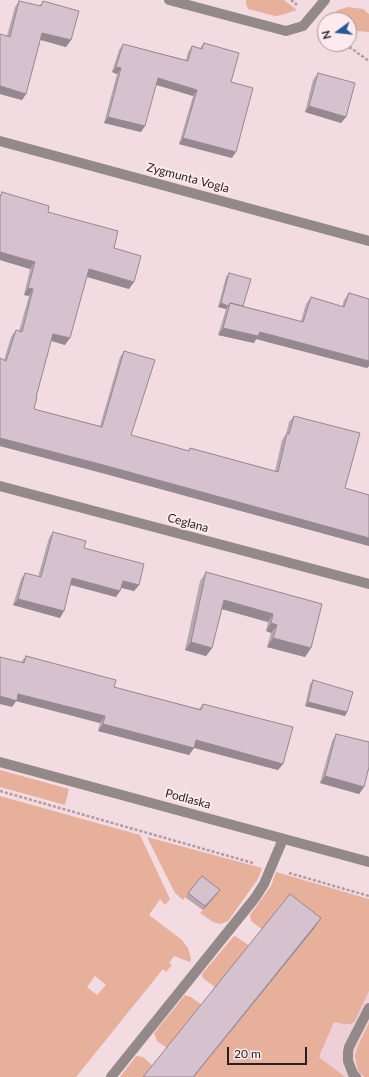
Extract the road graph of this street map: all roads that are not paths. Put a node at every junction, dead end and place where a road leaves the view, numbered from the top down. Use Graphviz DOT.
graph roads {
  1 [pos="169,0"];
  2 [pos="325,0"];
  3 [pos="0,141"];
  4 [pos="369,241"];
  5 [pos="0,486"];
  6 [pos="369,584"];
  7 [pos="0,762"];
  8 [pos="283,839"];
  9 [pos="369,862"];
  10 [pos="369,1008"];
  11 [pos="111,1077"];
  12 [pos="356,1077"];
  1 -- 2 [label="street"];
  3 -- 4 [label="street, Zygmunta Vogla"];
  5 -- 6 [label="street, Ceglana"];
  7 -- 8 [label="street, Podlaska"];
  8 -- 9 [label="street, Podlaska"];
  8 -- 11 [label="street"];
  10 -- 12 [label="street"];
}
